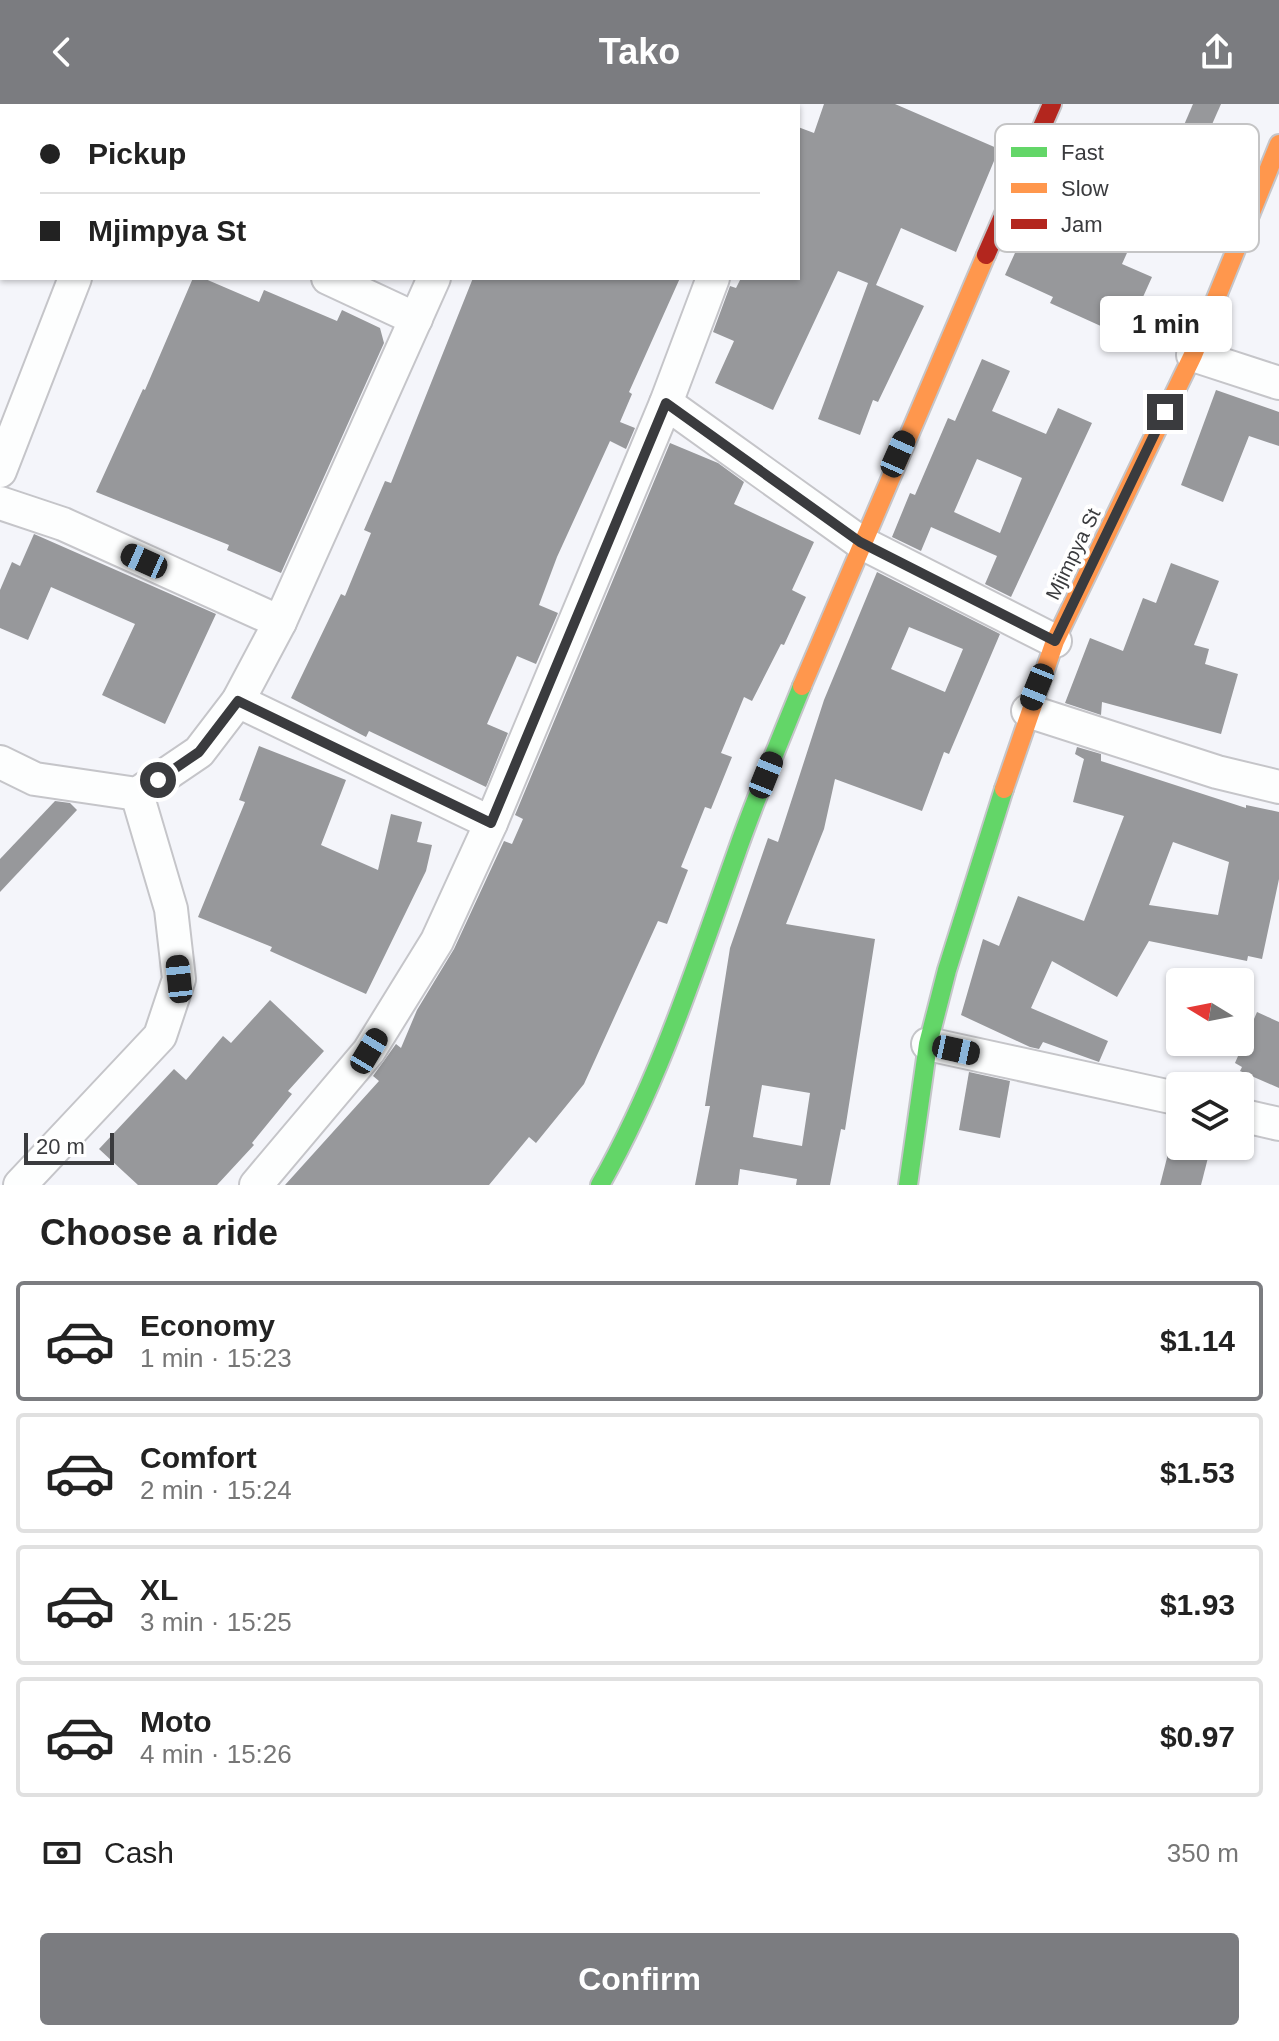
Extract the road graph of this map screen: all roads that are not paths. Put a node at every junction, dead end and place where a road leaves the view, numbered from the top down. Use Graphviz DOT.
graph roads {
  1 [pos="1052,104"];
  2 [pos="1043,124"];
  3 [pos="1279,144"];
  4 [pos="1259,193"];
  5 [pos="995,234"];
  6 [pos="1235,252"];
  7 [pos="74,280"];
  8 [pos="332,280"];
  9 [pos="433,280"];
  10 [pos="712,280"];
  11 [pos="416,319"];
  12 [pos="1193,355"];
  13 [pos="1279,383"];
  14 [pos="666,403"];
  15 [pos="0,471"];
  16 [pos="0,503"];
  17 [pos="860,542"];
  18 [pos="280,622"];
  19 [pos="1055,641"];
  20 [pos="238,701"];
  21 [pos="1028,711"];
  22 [pos="0,762"];
  23 [pos="1279,787"];
  24 [pos="137,794"];
  25 [pos="491,823"];
  26 [pos="928,1044"];
  27 [pos="1166,1096"];
  28 [pos="1254,1118"];
  29 [pos="1279,1124"];
  30 [pos="20,1185"];
  31 [pos="256,1185"];
  32 [pos="600,1185"];
  33 [pos="908,1185"];
  1 -- 2 [label="street"];
  3 -- 4 [label="street, Mjimpya St"];
  5 -- 17 [label="street"];
  6 -- 12 [label="street, Mjimpya St"];
  7 -- 15 [label="street"];
  8 -- 11 [label="street"];
  9 -- 11 [label="street"];
  10 -- 14 [label="street"];
  11 -- 18 [label="street"];
  12 -- 13 [label="street"];
  12 -- 19 [label="street, Mjimpya St"];
  14 -- 17 [label="street"];
  14 -- 25 [label="street"];
  16 -- 18 [label="street"];
  17 -- 19 [label="street"];
  17 -- 32 [label="street"];
  18 -- 20 [label="street"];
  19 -- 21 [label="street, Mjimpya St"];
  20 -- 24 [label="street"];
  20 -- 25 [label="street"];
  21 -- 23 [label="street"];
  21 -- 26 [label="street, Mjimpya St"];
  22 -- 24 [label="street"];
  24 -- 30 [label="street"];
  25 -- 31 [label="street"];
  26 -- 27 [label="street"];
  26 -- 33 [label="street, Mjimpya St"];
  28 -- 29 [label="street"];
}
